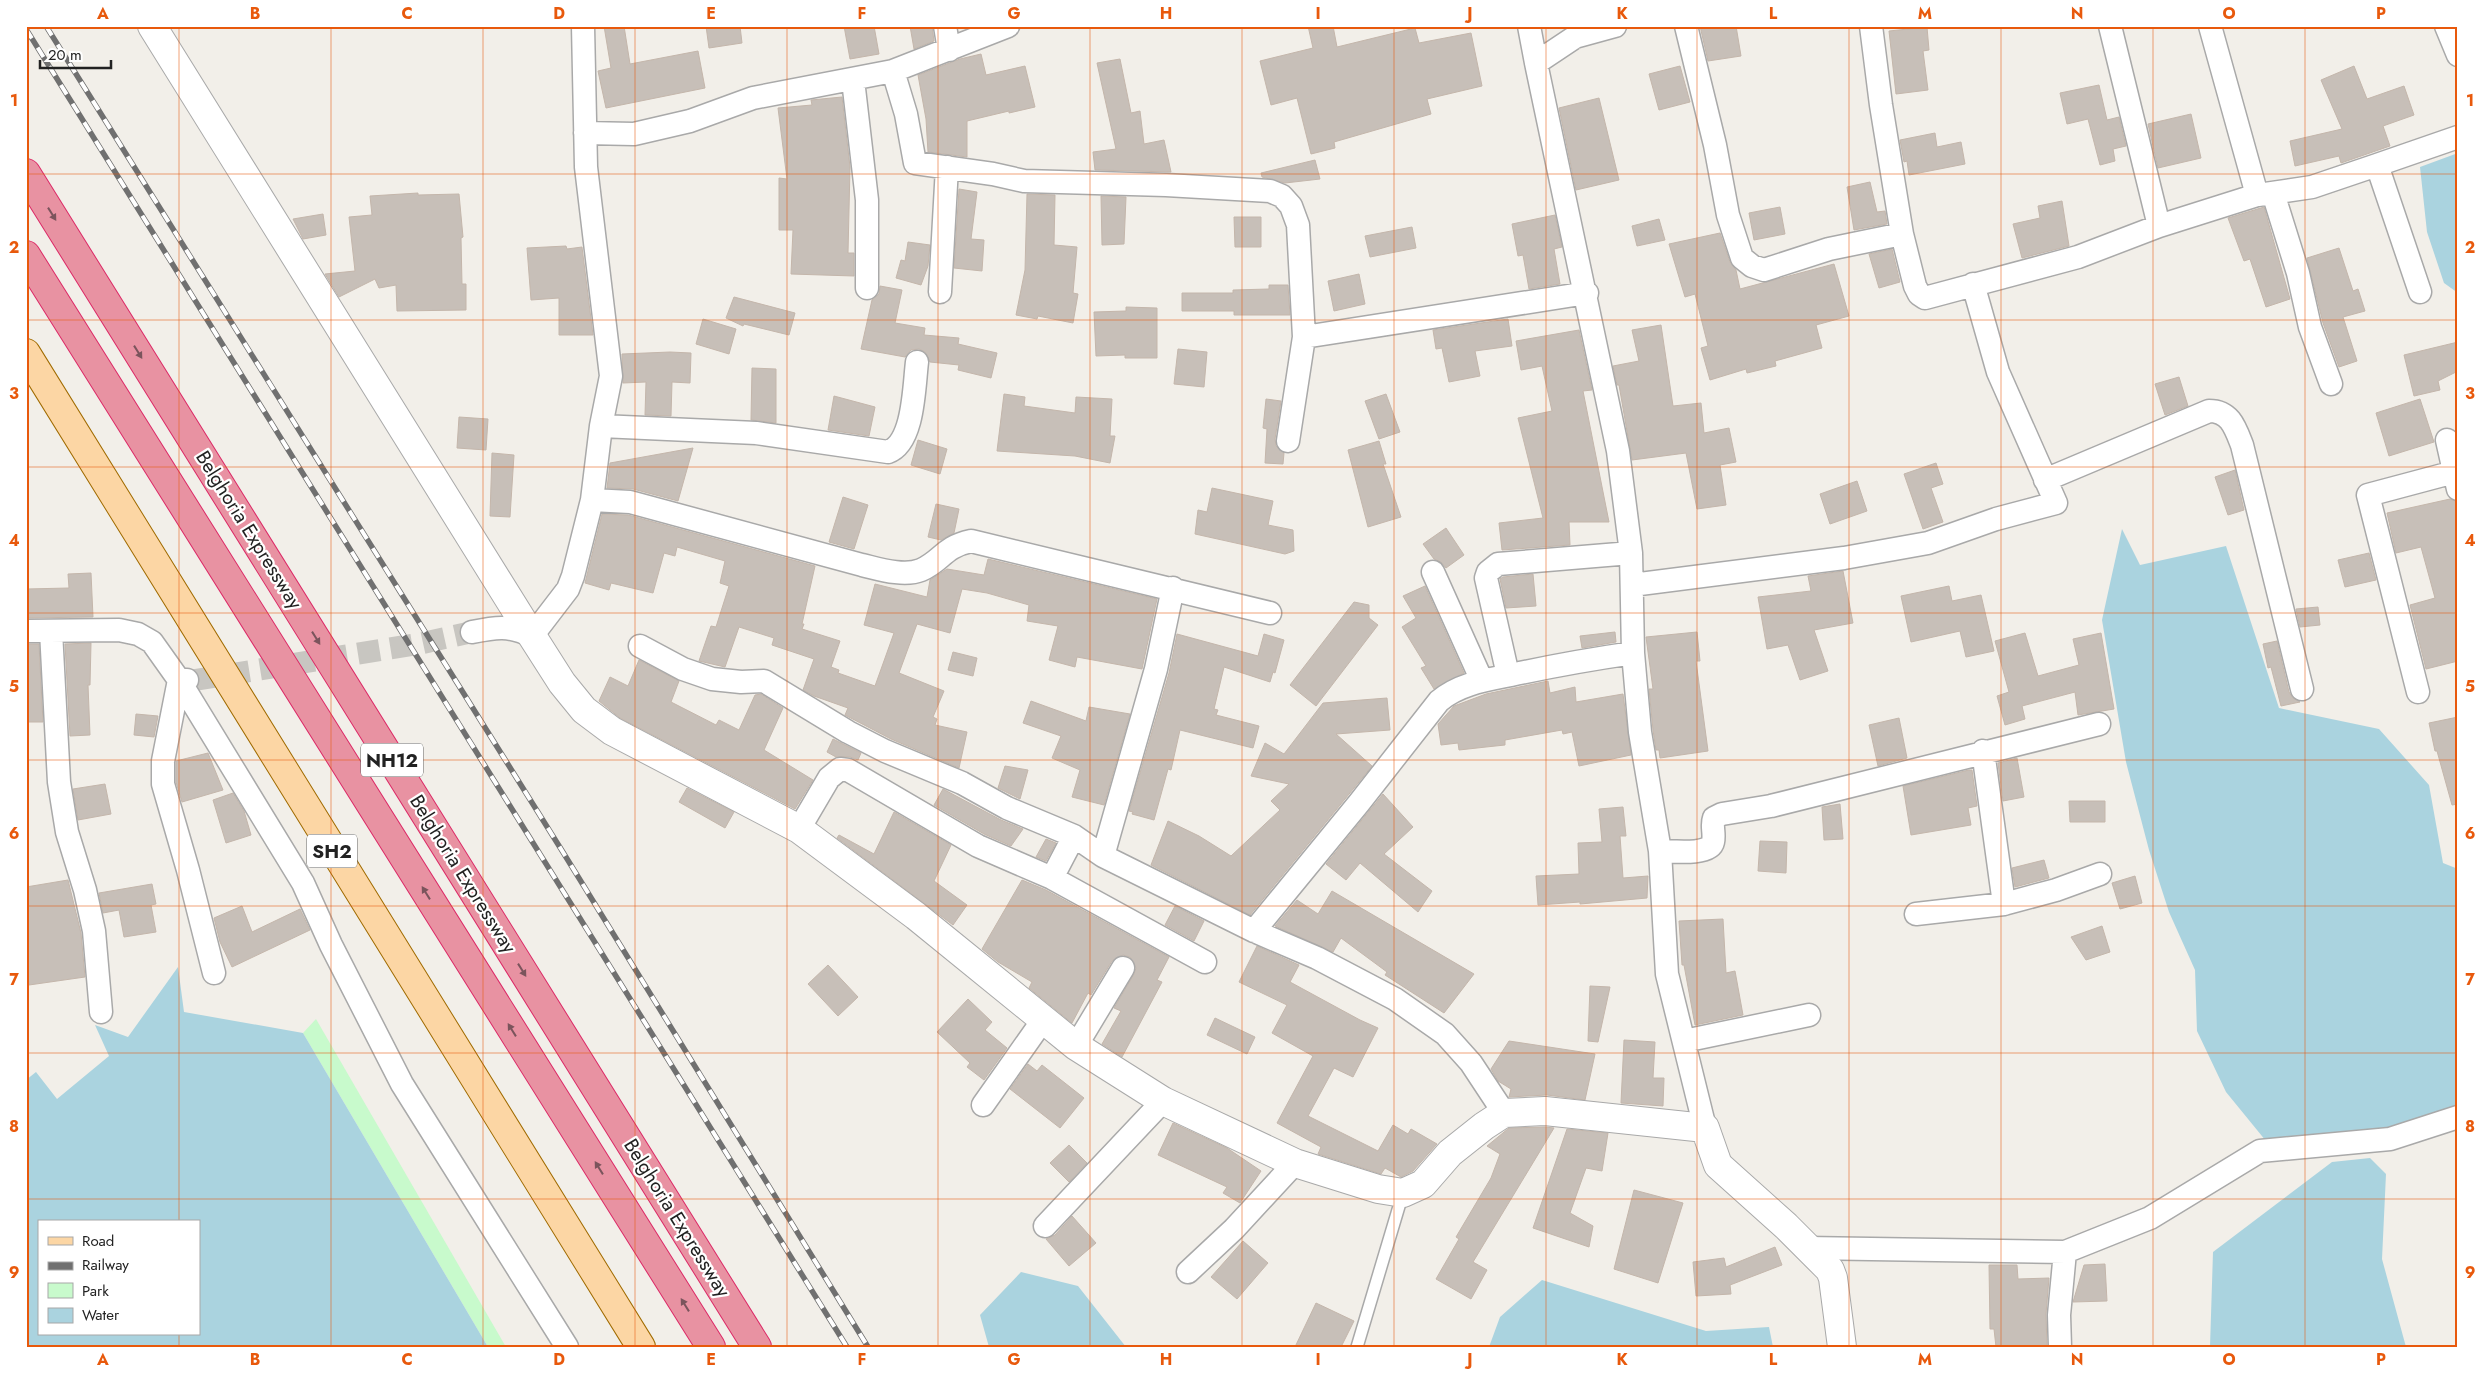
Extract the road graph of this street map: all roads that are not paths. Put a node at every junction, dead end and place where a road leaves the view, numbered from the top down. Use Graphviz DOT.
graph roads {
  1 [pos="152,26"];
  2 [pos="583,26"];
  3 [pos="946,26"];
  4 [pos="1008,26"];
  5 [pos="1529,26"];
  6 [pos="1615,26"];
  7 [pos="1686,26"];
  8 [pos="1871,26"];
  9 [pos="2110,26"];
  10 [pos="2210,26"];
  11 [pos="2446,26"];
  12 [pos="949,50"];
  13 [pos="2458,55"];
  14 [pos="1536,63"];
  15 [pos="894,71"];
  16 [pos="853,80"];
  17 [pos="586,133"];
  18 [pos="2458,137"];
  19 [pos="2377,165"];
  20 [pos="947,167"];
  21 [pos="26,172"];
  22 [pos="2265,194"];
  23 [pos="2159,226"];
  24 [pos="1902,234"];
  25 [pos="26,255"];
  26 [pos="1973,284"];
  27 [pos="867,288"];
  28 [pos="940,292"];
  29 [pos="1586,292"];
  30 [pos="2420,292"];
  31 [pos="1304,337"];
  32 [pos="26,353"];
  33 [pos="917,362"];
  34 [pos="2331,384"];
  35 [pos="601,426"];
  36 [pos="2447,440"];
  37 [pos="1288,441"];
  38 [pos="2456,477"];
  39 [pos="2045,480"];
  40 [pos="592,500"];
  41 [pos="1631,554"];
  42 [pos="1433,572"];
  43 [pos="1632,585"];
  44 [pos="1173,588"];
  45 [pos="1270,613"];
  46 [pos="51,630"];
  47 [pos="26,631"];
  48 [pos="472,632"];
  49 [pos="532,636"];
  50 [pos="640,646"];
  51 [pos="1633,653"];
  52 [pos="1508,675"];
  53 [pos="187,680"];
  54 [pos="1482,681"];
  55 [pos="2302,689"];
  56 [pos="2418,692"];
  57 [pos="2099,724"];
  58 [pos="1983,751"];
  59 [pos="799,829"];
  60 [pos="1074,836"];
  61 [pos="1660,850"];
  62 [pos="1103,856"];
  63 [pos="2100,874"];
  64 [pos="1052,878"];
  65 [pos="2004,904"];
  66 [pos="1916,914"];
  67 [pos="1254,930"];
  68 [pos="1205,962"];
  69 [pos="1123,968"];
  70 [pos="214,973"];
  71 [pos="101,1012"];
  72 [pos="1809,1015"];
  73 [pos="1043,1020"];
  74 [pos="1684,1041"];
  75 [pos="1076,1046"];
  76 [pos="1163,1101"];
  77 [pos="983,1105"];
  78 [pos="1504,1113"];
  79 [pos="2458,1117"];
  80 [pos="1705,1128"];
  81 [pos="1296,1163"];
  82 [pos="1403,1193"];
  83 [pos="1045,1226"];
  84 [pos="1806,1248"];
  85 [pos="2065,1252"];
  86 [pos="1188,1272"];
  87 [pos="567,1347"];
  88 [pos="641,1347"];
  89 [pos="711,1347"];
  90 [pos="757,1347"];
  91 [pos="1357,1347"];
  92 [pos="1842,1347"];
  93 [pos="2060,1347"];
  1 -- 49 [label="street"];
  2 -- 17 [label="street"];
  3 -- 12 [label="street"];
  4 -- 12 [label="street"];
  5 -- 14 [label="street"];
  6 -- 14 [label="street"];
  7 -- 24 [label="street"];
  8 -- 24 [label="street"];
  9 -- 23 [label="street"];
  10 -- 22 [label="street"];
  11 -- 13 [label="street"];
  12 -- 15 [label="street"];
  14 -- 29 [label="street"];
  15 -- 16 [label="street"];
  15 -- 20 [label="street"];
  16 -- 17 [label="street"];
  16 -- 27 [label="street"];
  17 -- 35 [label="street"];
  18 -- 19 [label="street"];
  19 -- 22 [label="street"];
  19 -- 30 [label="street"];
  20 -- 28 [label="street"];
  20 -- 31 [label="street"];
  21 -- 90 [label="highway, Belghoria Expressway / NH12, one-way"];
  22 -- 23 [label="street"];
  22 -- 34 [label="street"];
  23 -- 26 [label="street"];
  24 -- 26 [label="street"];
  89 -- 25 [label="highway, Belghoria Expressway / NH12, one-way"];
  26 -- 39 [label="street"];
  29 -- 31 [label="street"];
  29 -- 41 [label="street"];
  31 -- 37 [label="street"];
  32 -- 88 [label="main road, SH2"];
  33 -- 35 [label="street"];
  35 -- 40 [label="street"];
  36 -- 38 [label="street"];
  38 -- 56 [label="street"];
  39 -- 43 [label="street"];
  39 -- 55 [label="street"];
  40 -- 44 [label="street"];
  40 -- 49 [label="street"];
  41 -- 43 [label="street"];
  41 -- 52 [label="street"];
  42 -- 54 [label="street"];
  43 -- 51 [label="street"];
  44 -- 45 [label="street"];
  44 -- 62 [label="street"];
  46 -- 47 [label="street"];
  46 -- 53 [label="street"];
  46 -- 71 [label="street"];
  48 -- 49 [label="street"];
  49 -- 59 [label="street"];
  50 -- 60 [label="street"];
  51 -- 52 [label="street"];
  51 -- 61 [label="street"];
  52 -- 54 [label="street"];
  53 -- 70 [label="street"];
  53 -- 87 [label="street"];
  54 -- 67 [label="street"];
  57 -- 58 [label="street"];
  58 -- 61 [label="street"];
  58 -- 65 [label="street"];
  59 -- 64 [label="street"];
  59 -- 73 [label="street"];
  60 -- 62 [label="street"];
  60 -- 64 [label="street"];
  61 -- 74 [label="street"];
  62 -- 67 [label="street"];
  63 -- 65 [label="street"];
  64 -- 68 [label="street"];
  65 -- 66 [label="street"];
  67 -- 78 [label="street"];
  69 -- 75 [label="street"];
  72 -- 74 [label="street"];
  73 -- 75 [label="street"];
  73 -- 77 [label="street"];
  74 -- 80 [label="street"];
  75 -- 76 [label="street"];
  76 -- 81 [label="street"];
  76 -- 83 [label="street"];
  78 -- 80 [label="street"];
  78 -- 82 [label="street"];
  79 -- 85 [label="street"];
  80 -- 84 [label="street"];
  81 -- 82 [label="street"];
  81 -- 86 [label="street"];
  82 -- 91 [label="lane"];
  84 -- 85 [label="street"];
  84 -- 92 [label="street"];
  85 -- 93 [label="street"];
}
